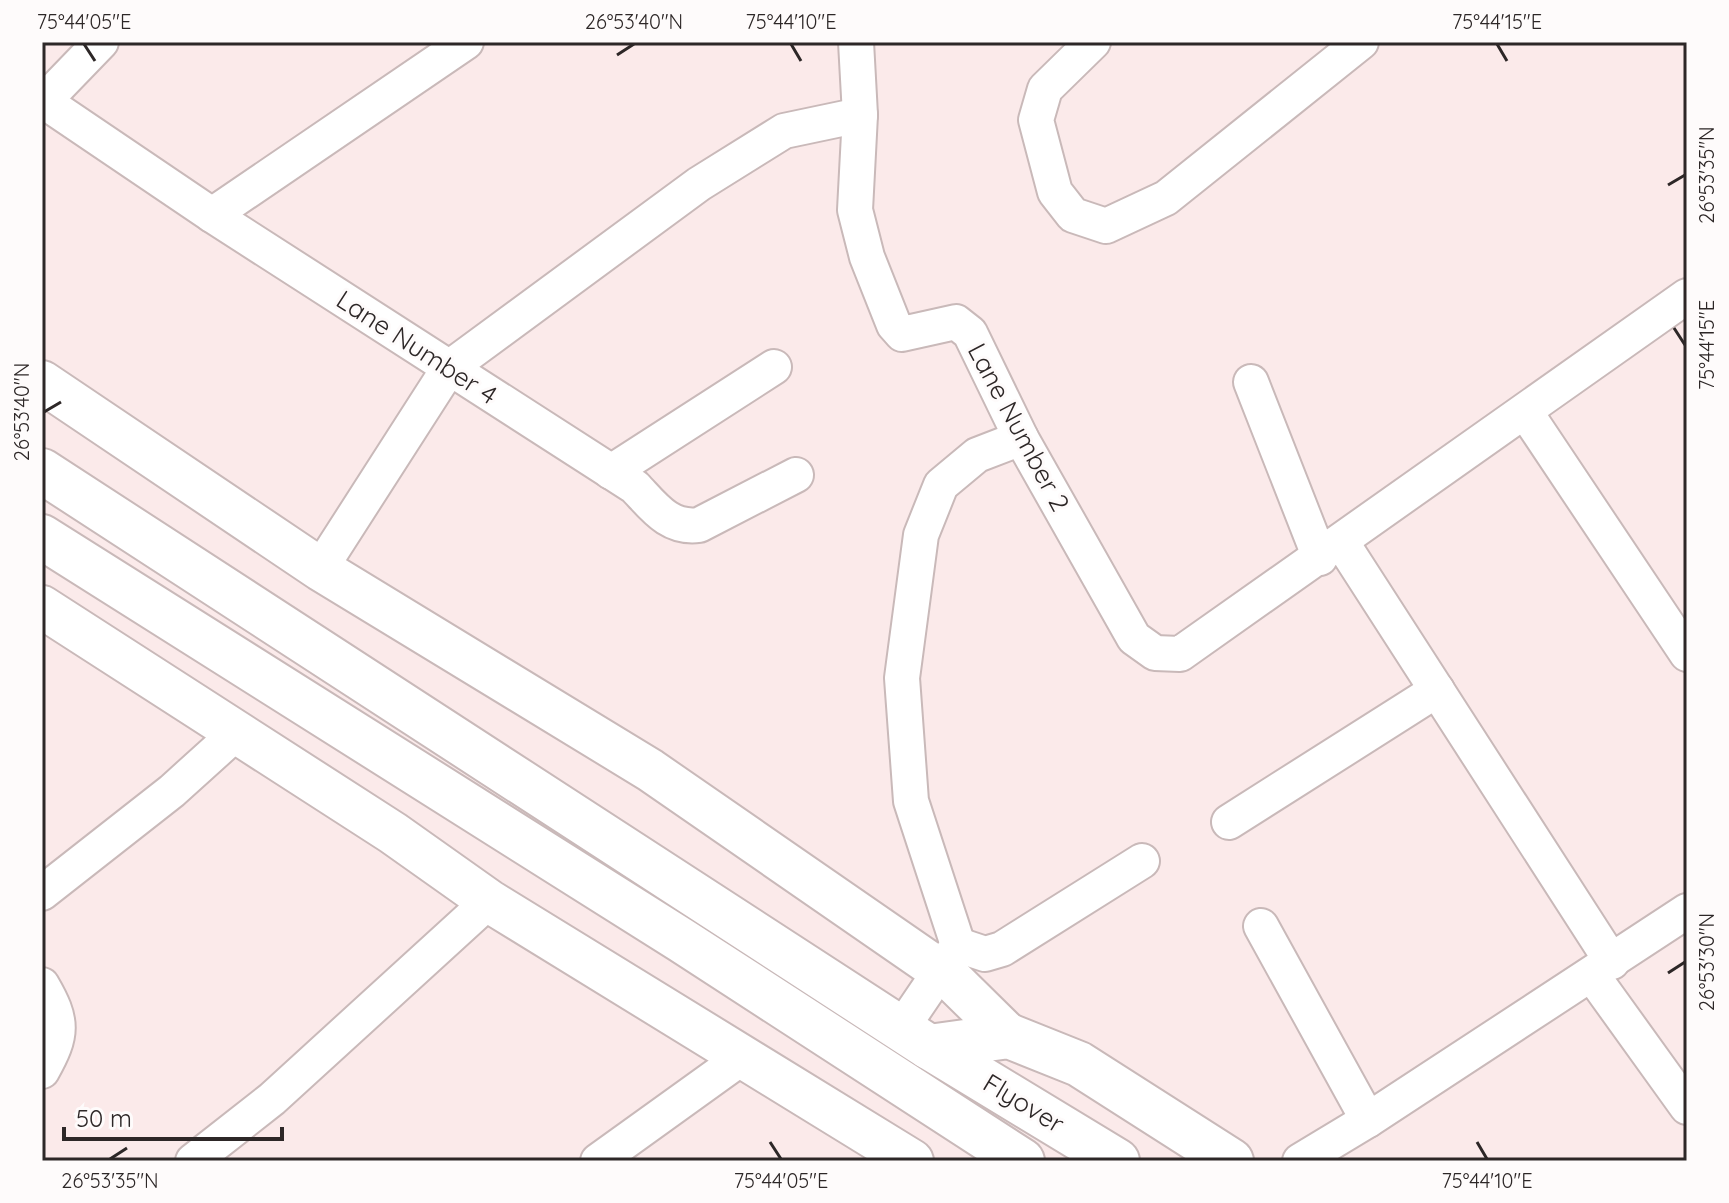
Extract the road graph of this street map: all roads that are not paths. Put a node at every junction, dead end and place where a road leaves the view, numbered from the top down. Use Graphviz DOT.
graph roads {
  1 [pos="101,42"];
  2 [pos="466,42"];
  3 [pos="856,42"];
  4 [pos="1093,42"];
  5 [pos="1346,46"];
  6 [pos="43,101"];
  7 [pos="860,115"];
  8 [pos="212,215"];
  9 [pos="1687,296"];
  10 [pos="774,367"];
  11 [pos="449,368"];
  12 [pos="42,382"];
  13 [pos="1251,382"];
  14 [pos="1526,413"];
  15 [pos="1021,438"];
  16 [pos="42,471"];
  17 [pos="611,472"];
  18 [pos="796,475"];
  19 [pos="42,537"];
  20 [pos="1331,550"];
  21 [pos="320,569"];
  22 [pos="42,607"];
  23 [pos="1687,654"];
  24 [pos="1437,690"];
  25 [pos="235,734"];
  26 [pos="1229,822"];
  27 [pos="1142,861"];
  28 [pos="42,893"];
  29 [pos="489,901"];
  30 [pos="1687,911"];
  31 [pos="1261,926"];
  32 [pos="948,958"];
  33 [pos="1602,968"];
  34 [pos="42,985"];
  35 [pos="1009,1036"];
  36 [pos="915,1038"];
  37 [pos="744,1056"];
  38 [pos="42,1071"];
  39 [pos="1687,1107"];
  40 [pos="1368,1120"];
  41 [pos="193,1161"];
  42 [pos="598,1161"];
  43 [pos="912,1161"];
  44 [pos="1022,1161"];
  45 [pos="1117,1161"];
  46 [pos="1231,1161"];
  47 [pos="1300,1161"];
  1 -- 6 [label="street"];
  2 -- 8 [label="street"];
  3 -- 7 [label="street, Lane Number 2"];
  4 -- 5 [label="street"];
  6 -- 8 [label="street, Lane Number 4"];
  7 -- 11 [label="street"];
  7 -- 15 [label="street, Lane Number 2"];
  8 -- 11 [label="street, Lane Number 4"];
  9 -- 14 [label="street"];
  10 -- 17 [label="street"];
  11 -- 17 [label="street, Lane Number 4"];
  11 -- 21 [label="street"];
  12 -- 21 [label="street"];
  13 -- 20 [label="street"];
  14 -- 20 [label="street"];
  14 -- 23 [label="street"];
  15 -- 20 [label="street, Lane Number 2"];
  15 -- 32 [label="street"];
  16 -- 36 [label="highway, Flyover"];
  17 -- 18 [label="street, Lane Number 4"];
  19 -- 44 [label="highway"];
  20 -- 24 [label="street"];
  21 -- 32 [label="street"];
  22 -- 25 [label="street"];
  24 -- 26 [label="street"];
  24 -- 33 [label="street"];
  25 -- 28 [label="street"];
  25 -- 29 [label="street"];
  27 -- 32 [label="street"];
  29 -- 37 [label="street"];
  29 -- 41 [label="street"];
  30 -- 33 [label="street"];
  31 -- 40 [label="street"];
  32 -- 35 [label="street"];
  32 -- 36 [label="street"];
  33 -- 39 [label="street"];
  33 -- 40 [label="street"];
  34 -- 38 [label="street"];
  35 -- 36 [label="highway"];
  35 -- 46 [label="highway"];
  36 -- 45 [label="highway, Flyover"];
  37 -- 42 [label="street"];
  37 -- 43 [label="street"];
  40 -- 47 [label="street"];
}
